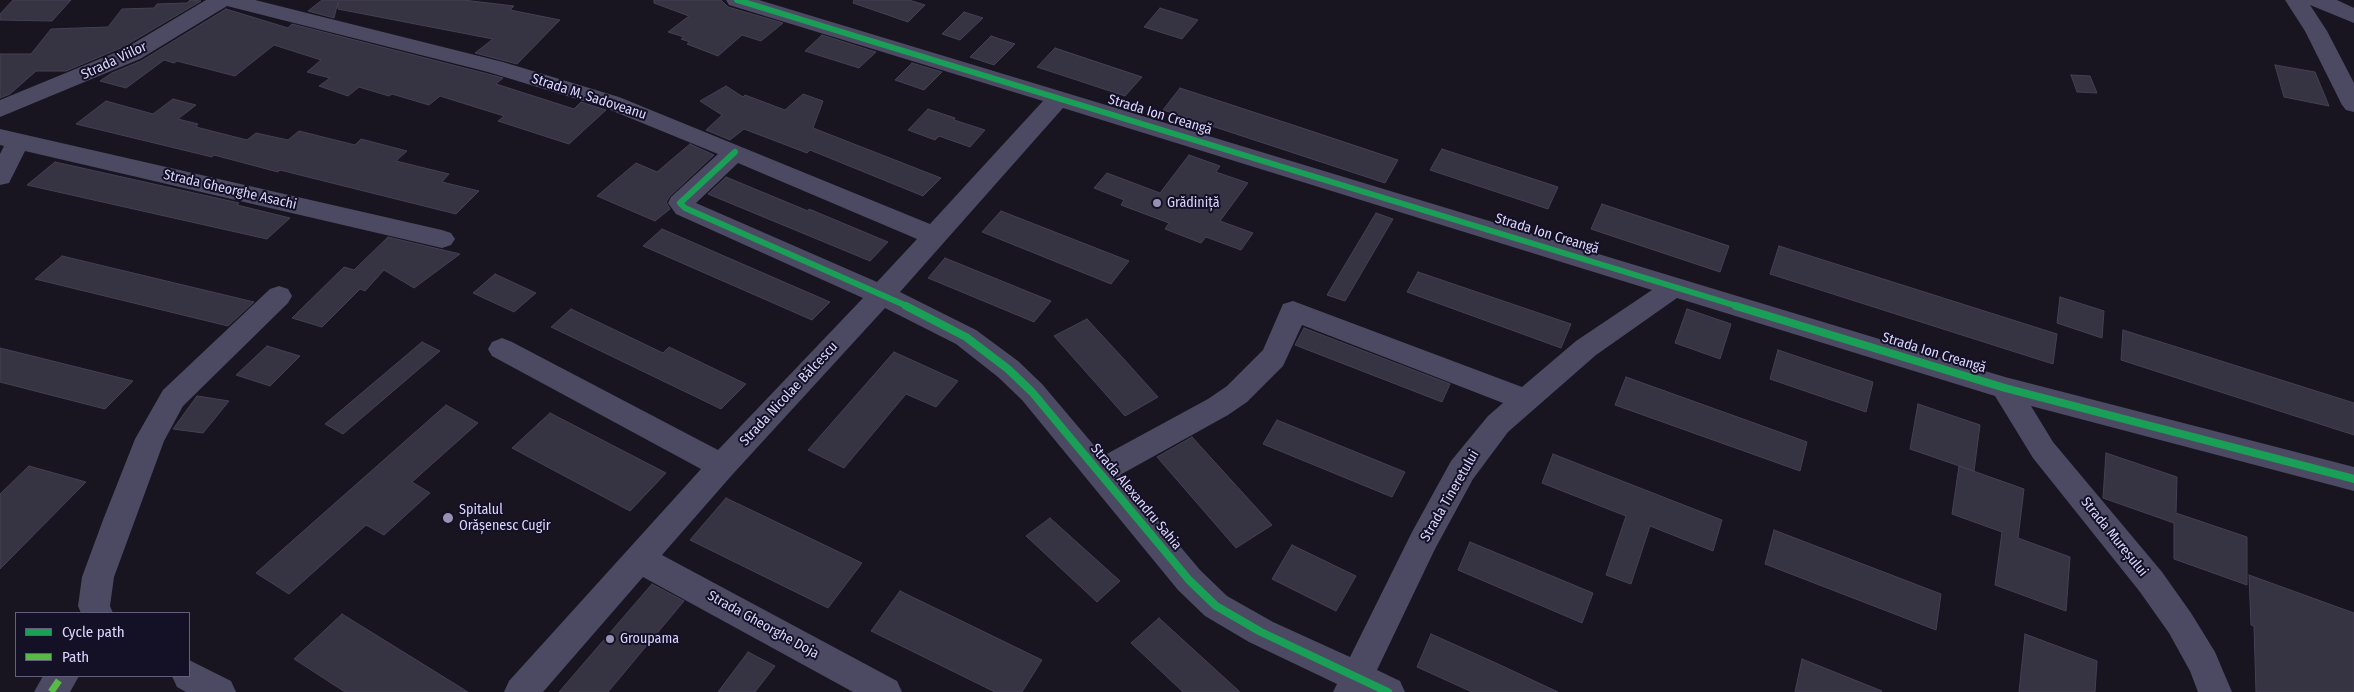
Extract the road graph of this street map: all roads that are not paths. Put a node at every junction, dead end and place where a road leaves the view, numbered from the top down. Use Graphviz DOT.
graph roads {
  1 [pos="220,0"];
  2 [pos="229,0"];
  3 [pos="737,0"];
  4 [pos="2296,0"];
  5 [pos="2316,0"];
  6 [pos="2354,17"];
  7 [pos="1059,98"];
  8 [pos="2354,104"];
  9 [pos="0,109"];
  10 [pos="9,140"];
  11 [pos="735,152"];
  12 [pos="0,177"];
  13 [pos="935,236"];
  14 [pos="442,239"];
  15 [pos="1674,285"];
  16 [pos="882,295"];
  17 [pos="278,296"];
  18 [pos="502,349"];
  19 [pos="2005,388"];
  20 [pos="1526,400"];
  21 [pos="722,466"];
  22 [pos="1099,472"];
  23 [pos="2354,479"];
  24 [pos="640,559"];
  25 [pos="97,612"];
  26 [pos="61,677"];
  27 [pos="190,677"];
  28 [pos="1354,685"];
  29 [pos="51,692"];
  30 [pos="219,692"];
  31 [pos="522,692"];
  32 [pos="885,692"];
  33 [pos="1388,692"];
  34 [pos="2215,692"];
  1 -- 9 [label="street, Strada Viilor"];
  2 -- 11 [label="street, Strada M. Sadoveanu"];
  3 -- 7 [label="street, Strada Ion Creangă"];
  4 -- 8 [label="street"];
  5 -- 6 [label="street"];
  7 -- 13 [label="street, Strada Nicolae Bălcescu"];
  7 -- 15 [label="street, Strada Ion Creangă"];
  10 -- 12 [label="street, Strada Gheorghe Asachi"];
  10 -- 14 [label="street, Strada Gheorghe Asachi"];
  11 -- 13 [label="street, Strada M. Sadoveanu"];
  11 -- 16 [label="street, Strada Alexandru Sahia"];
  13 -- 16 [label="street, Strada Nicolae Bălcescu"];
  15 -- 19 [label="street, Strada Ion Creangă"];
  15 -- 20 [label="street, Strada Tineretului"];
  16 -- 21 [label="street, Strada Nicolae Bălcescu"];
  16 -- 22 [label="street, Strada Alexandru Sahia"];
  17 -- 25 [label="street"];
  18 -- 21 [label="street"];
  19 -- 23 [label="street, Strada Ion Creangă"];
  19 -- 34 [label="street, Strada Mureșului"];
  20 -- 22 [label="street"];
  20 -- 28 [label="street, Strada Tineretului"];
  21 -- 24 [label="street, Strada Nicolae Bălcescu"];
  22 -- 28 [label="street, Strada Alexandru Sahia"];
  24 -- 31 [label="street, Strada Nicolae Bălcescu"];
  24 -- 32 [label="street, Strada Gheorghe Doja"];
  26 -- 29 [label="street"];
  27 -- 30 [label="street"];
  28 -- 33 [label="street, Strada Alexandru Sahia"];
}
